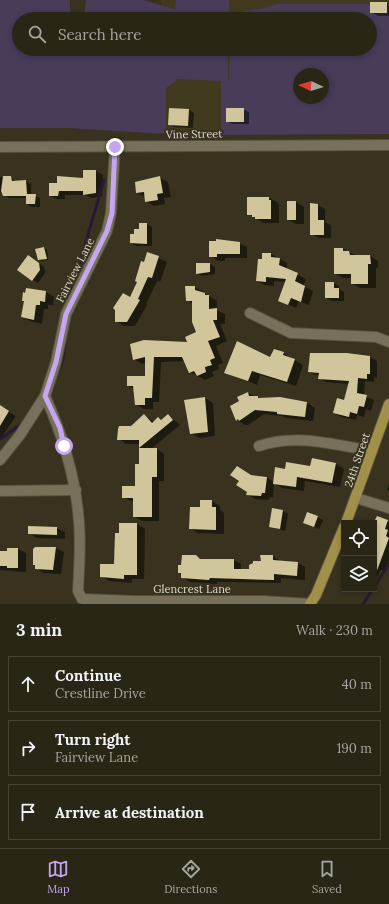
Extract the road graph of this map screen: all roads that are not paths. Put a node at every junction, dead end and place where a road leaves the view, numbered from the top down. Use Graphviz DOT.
graph roads {
  1 [pos="389,144"];
  2 [pos="0,147"];
  3 [pos="115,147"];
  4 [pos="250,313"];
  5 [pos="389,342"];
  6 [pos="45,396"];
  7 [pos="389,404"];
  8 [pos="260,446"];
  9 [pos="372,451"];
  10 [pos="0,460"];
  11 [pos="76,490"];
  12 [pos="0,491"];
  13 [pos="356,498"];
  14 [pos="389,508"];
  15 [pos="347,520"];
  16 [pos="341,534"];
  17 [pos="310,604"];
  1 -- 3 [label="street, Vine Street"];
  2 -- 3 [label="street, Vine Street"];
  3 -- 6 [label="street, Fairview Lane"];
  4 -- 5 [label="street"];
  6 -- 10 [label="street, Fairview Lane"];
  6 -- 11 [label="street"];
  7 -- 9 [label="main road, 24th Street"];
  8 -- 9 [label="street"];
  9 -- 13 [label="main road, 24th Street"];
  11 -- 12 [label="street"];
  11 -- 17 [label="street, Glencrest Lane"];
  13 -- 14 [label="street"];
  13 -- 15 [label="main road, 24th Street"];
  16 -- 17 [label="main road"];
}
